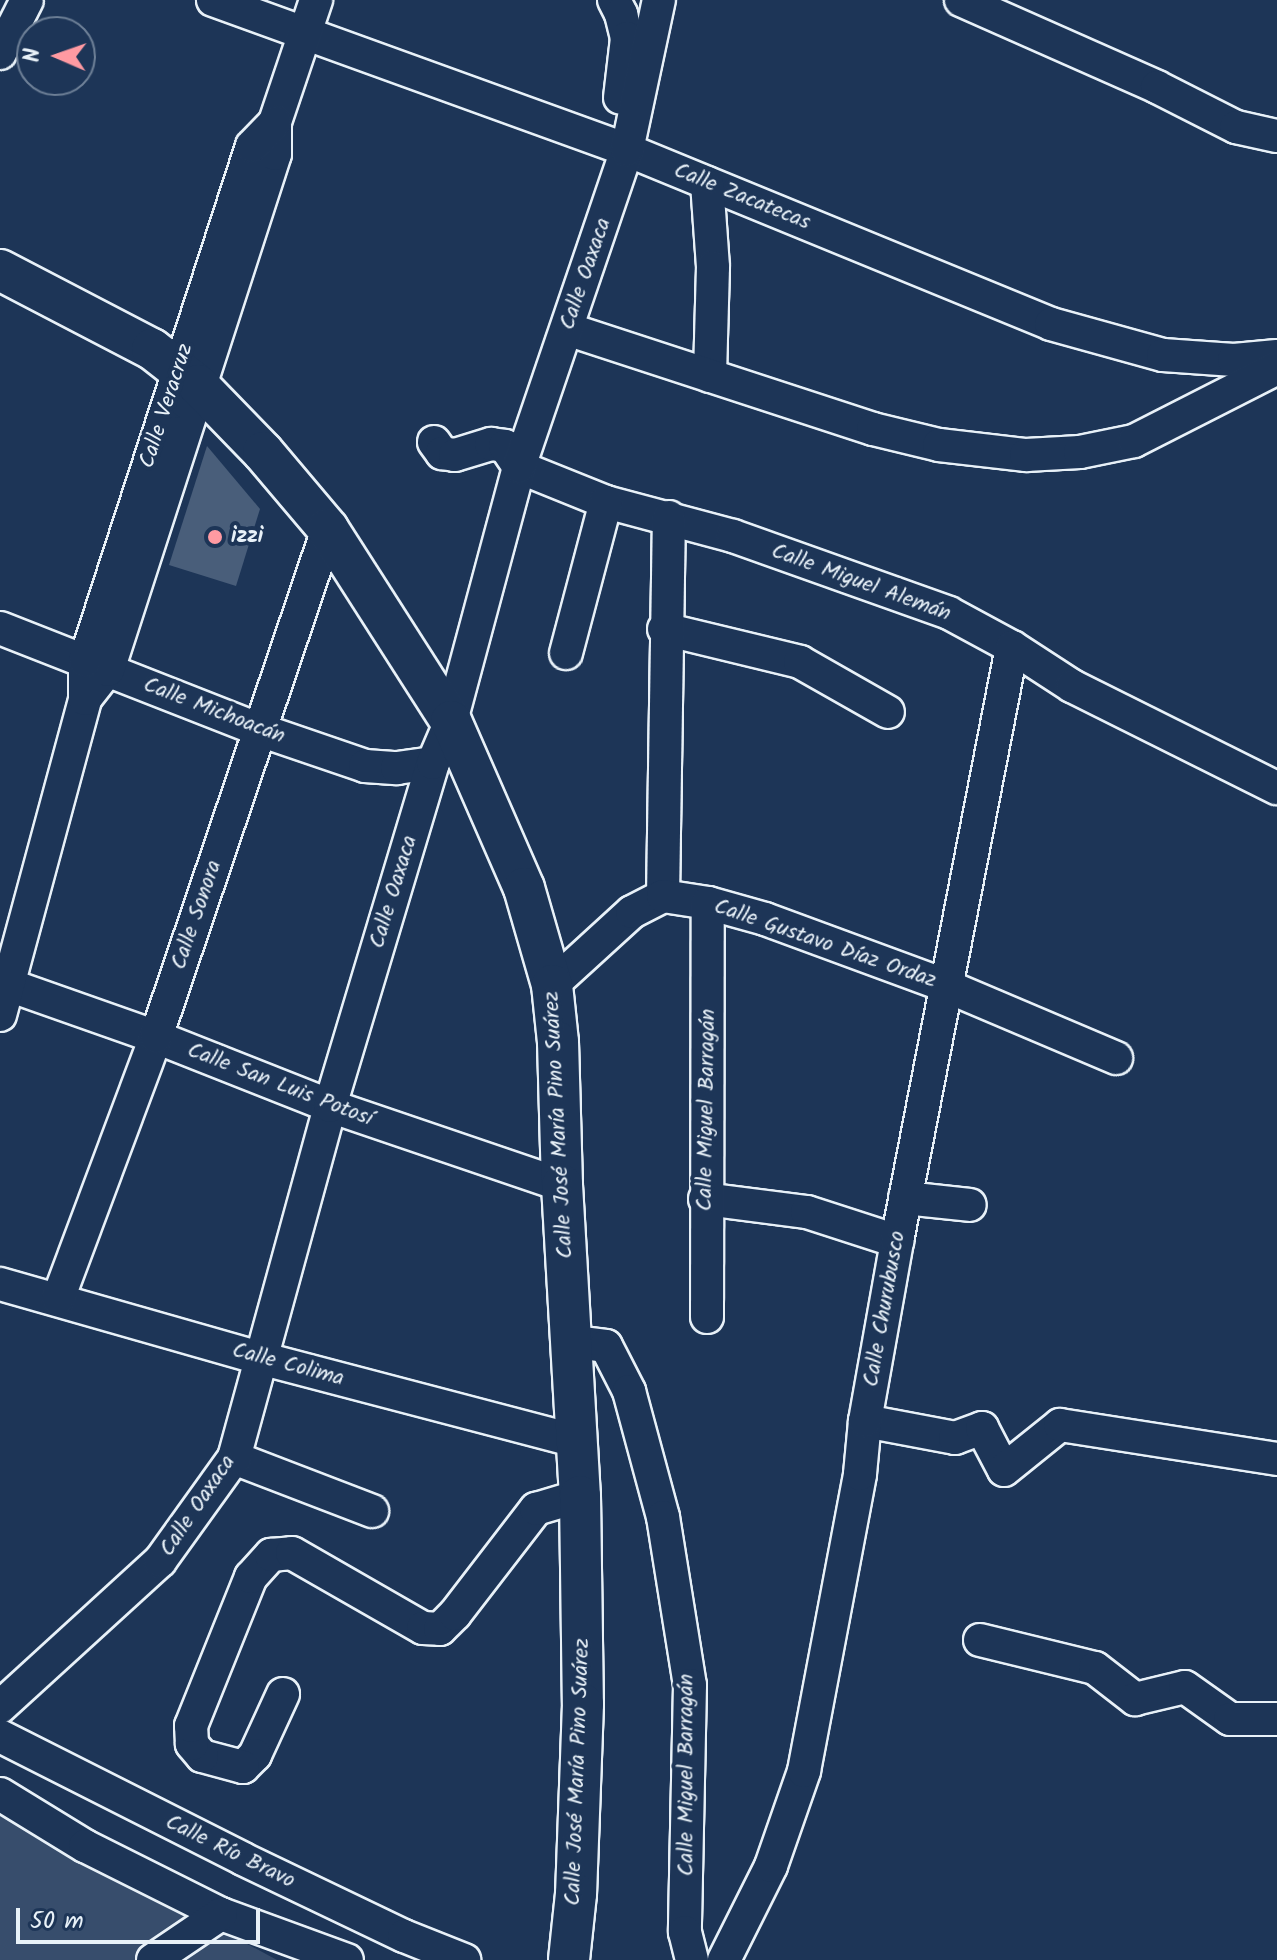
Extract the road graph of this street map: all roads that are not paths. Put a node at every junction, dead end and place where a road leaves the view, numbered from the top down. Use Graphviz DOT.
graph roads {
  1 [pos="27,0"];
  2 [pos="213,0"];
  3 [pos="316,0"];
  4 [pos="614,0"];
  5 [pos="659,0"];
  6 [pos="961,0"];
  7 [pos="306,35"];
  8 [pos="0,53"];
  9 [pos="1277,136"];
  10 [pos="619,147"];
  11 [pos="707,183"];
  12 [pos="0,270"];
  13 [pos="567,329"];
  14 [pos="1277,356"];
  15 [pos="1277,368"];
  16 [pos="710,376"];
  17 [pos="188,377"];
  18 [pos="434,442"];
  19 [pos="519,467"];
  20 [pos="606,502"];
  21 [pos="669,517"];
  22 [pos="328,529"];
  23 [pos="0,628"];
  24 [pos="664,629"];
  25 [pos="1012,647"];
  26 [pos="566,653"];
  27 [pos="96,666"];
  28 [pos="888,712"];
  29 [pos="451,721"];
  30 [pos="260,730"];
  31 [pos="433,763"];
  32 [pos="1277,788"];
  33 [pos="663,896"];
  34 [pos="708,903"];
  35 [pos="552,985"];
  36 [pos="944,985"];
  37 [pos="3,994"];
  38 [pos="156,1037"];
  39 [pos="1116,1058"];
  40 [pos="330,1106"];
  41 [pos="562,1185"];
  42 [pos="905,1198"];
  43 [pos="705,1199"];
  44 [pos="970,1205"];
  45 [pos="897,1241"];
  46 [pos="0,1284"];
  47 [pos="58,1299"];
  48 [pos="707,1317"];
  49 [pos="574,1342"];
  50 [pos="260,1358"];
  51 [pos="865,1421"];
  52 [pos="577,1441"];
  53 [pos="234,1458"];
  54 [pos="1277,1459"];
  55 [pos="580,1496"];
  56 [pos="372,1511"];
  57 [pos="980,1640"];
  58 [pos="283,1694"];
  59 [pos="0,1707"];
  60 [pos="1277,1719"];
  61 [pos="0,1736"];
  62 [pos="0,1794"];
  63 [pos="221,1914"];
  64 [pos="153,1960"];
  65 [pos="347,1960"];
  66 [pos="464,1960"];
  67 [pos="569,1960"];
  68 [pos="692,1960"];
  69 [pos="724,1960"];
  1 -- 8 [label="street"];
  2 -- 7 [label="street, Calle Zacatecas"];
  3 -- 7 [label="street, Calle Veracruz"];
  4 -- 10 [label="street"];
  5 -- 10 [label="street, Calle Oaxaca"];
  6 -- 9 [label="street"];
  7 -- 10 [label="street, Calle Zacatecas"];
  7 -- 17 [label="street, Calle Veracruz"];
  10 -- 11 [label="street, Calle Zacatecas"];
  10 -- 13 [label="street, Calle Oaxaca"];
  11 -- 14 [label="street, Calle Zacatecas"];
  11 -- 16 [label="street"];
  12 -- 17 [label="main road, Calle José María Pino Suárez"];
  13 -- 16 [label="street"];
  13 -- 19 [label="street, Calle Oaxaca"];
  15 -- 16 [label="street"];
  17 -- 22 [label="main road, Calle José María Pino Suárez"];
  17 -- 27 [label="street, Calle Veracruz"];
  18 -- 19 [label="street, Calle Miguel Alemán"];
  19 -- 20 [label="street, Calle Miguel Alemán"];
  19 -- 29 [label="street, Calle Oaxaca"];
  20 -- 21 [label="street, Calle Miguel Alemán"];
  20 -- 26 [label="street"];
  21 -- 24 [label="street"];
  21 -- 25 [label="street, Calle Miguel Alemán"];
  22 -- 29 [label="main road, Calle José María Pino Suárez"];
  22 -- 30 [label="street, Calle Sonora"];
  23 -- 27 [label="street, Calle Michoacán"];
  24 -- 28 [label="street"];
  24 -- 33 [label="street"];
  25 -- 32 [label="street, Calle Miguel Alemán"];
  25 -- 36 [label="street, Calle Churubusco"];
  27 -- 30 [label="street, Calle Michoacán"];
  27 -- 37 [label="street, Calle Veracruz"];
  29 -- 31 [label="street, Calle Oaxaca"];
  29 -- 35 [label="main road, Calle José María Pino Suárez"];
  30 -- 31 [label="street, Calle Michoacán"];
  30 -- 38 [label="street, Calle Sonora"];
  31 -- 40 [label="street, Calle Oaxaca"];
  33 -- 34 [label="street, Calle Gustavo Díaz Ordaz"];
  33 -- 35 [label="street"];
  34 -- 36 [label="street, Calle Gustavo Díaz Ordaz"];
  34 -- 43 [label="street, Calle Miguel Barragán"];
  35 -- 41 [label="main road, Calle José María Pino Suárez"];
  36 -- 39 [label="street, Calle Gustavo Díaz Ordaz"];
  36 -- 42 [label="street, Calle Churubusco"];
  37 -- 38 [label="street, Calle San Luis Potosí"];
  38 -- 40 [label="street, Calle San Luis Potosí"];
  38 -- 47 [label="street, Calle Sonora"];
  40 -- 41 [label="street, Calle San Luis Potosí"];
  40 -- 50 [label="street, Calle Oaxaca"];
  41 -- 49 [label="main road, Calle José María Pino Suárez"];
  42 -- 44 [label="street"];
  42 -- 45 [label="street, Calle Churubusco"];
  43 -- 45 [label="street"];
  43 -- 48 [label="street, Calle Miguel Barragán"];
  45 -- 51 [label="street, Calle Churubusco"];
  46 -- 47 [label="street, Calle Colima"];
  47 -- 50 [label="street, Calle Colima"];
  49 -- 52 [label="main road, Calle José María Pino Suárez"];
  49 -- 68 [label="street, Calle Miguel Barragán"];
  50 -- 52 [label="street, Calle Colima"];
  50 -- 53 [label="street, Calle Oaxaca"];
  51 -- 54 [label="street"];
  51 -- 69 [label="street, Calle Churubusco"];
  52 -- 55 [label="main road, Calle José María Pino Suárez"];
  53 -- 56 [label="street"];
  53 -- 59 [label="street, Calle Oaxaca"];
  55 -- 58 [label="street"];
  55 -- 67 [label="main road, Calle José María Pino Suárez"];
  57 -- 60 [label="street"];
  61 -- 66 [label="street, Calle Río Bravo"];
  62 -- 63 [label="street"];
  63 -- 64 [label="street"];
  63 -- 65 [label="street"];
}
